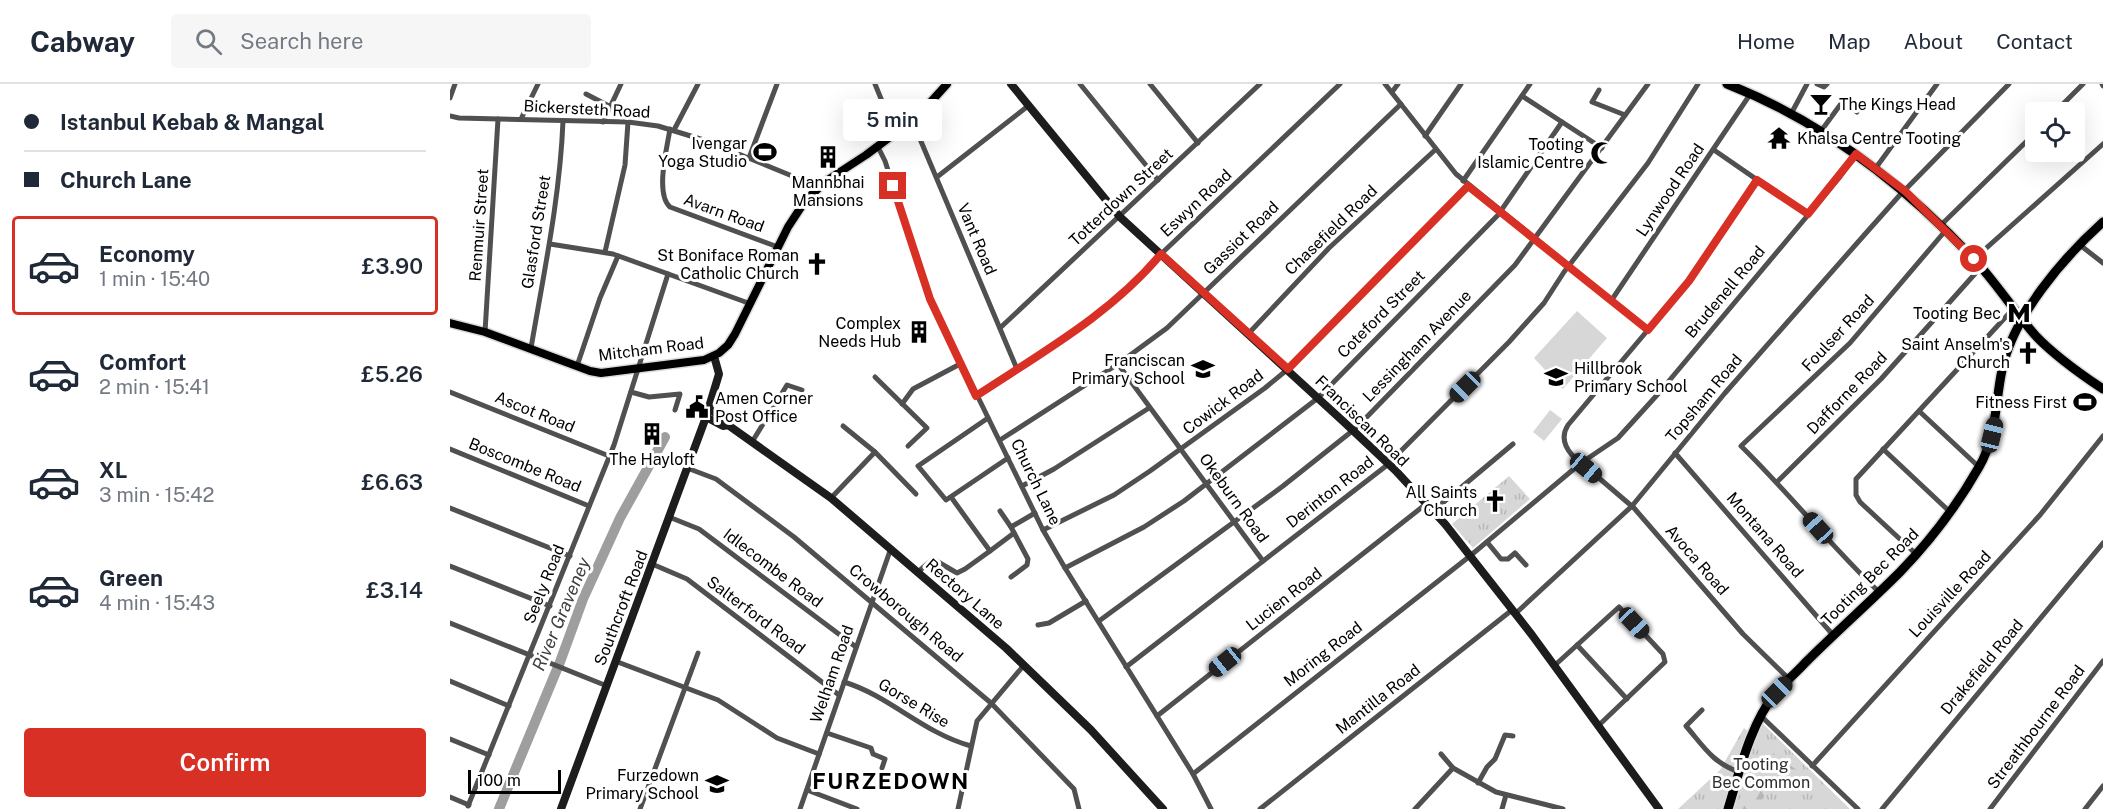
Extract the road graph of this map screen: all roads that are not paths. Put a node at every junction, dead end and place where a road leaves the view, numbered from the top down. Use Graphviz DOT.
graph roads {
  1 [pos="455,84"];
  2 [pos="538,84"];
  3 [pos="621,84"];
  4 [pos="698,84"];
  5 [pos="777,84"];
  6 [pos="875,84"];
  7 [pos="1011,84"];
  8 [pos="1080,84"];
  9 [pos="1150,84"];
  10 [pos="1260,84"];
  11 [pos="1340,84"];
  12 [pos="1385,84"];
  13 [pos="1398,84"];
  14 [pos="1461,84"];
  15 [pos="1530,84"];
  16 [pos="1648,84"];
  17 [pos="1698,84"];
  18 [pos="1727,84"];
  19 [pos="1807,84"];
  20 [pos="1817,84"];
  21 [pos="1827,84"];
  22 [pos="1937,84"];
  23 [pos="2009,84"];
  24 [pos="2084,84"];
  25 [pos="944,85"];
  26 [pos="1599,90"];
  27 [pos="1392,92"];
  28 [pos="1751,93"];
  29 [pos="586,94"];
  30 [pos="1522,96"];
  31 [pos="450,98"];
  32 [pos="2065,102"];
  33 [pos="1401,104"];
  34 [pos="609,106"];
  35 [pos="1028,106"];
  36 [pos="1857,112"];
  37 [pos="1791,114"];
  38 [pos="1625,115"];
  39 [pos="450,116"];
  40 [pos="498,119"];
  41 [pos="520,119"];
  42 [pos="912,120"];
  43 [pos="563,121"];
  44 [pos="603,122"];
  45 [pos="628,122"];
  46 [pos="1562,122"];
  47 [pos="672,129"];
  48 [pos="1821,132"];
  49 [pos="895,133"];
  50 [pos="1425,136"];
  51 [pos="1198,143"];
  52 [pos="2025,143"];
  53 [pos="2103,144"];
  54 [pos="878,147"];
  55 [pos="1602,148"];
  56 [pos="1435,150"];
  57 [pos="1714,150"];
  58 [pos="1856,154"];
  59 [pos="749,158"];
  60 [pos="1875,169"];
  61 [pos="937,177"];
  62 [pos="1158,180"];
  63 [pos="1757,180"];
  64 [pos="1463,181"];
  65 [pos="1468,186"];
  66 [pos="819,187"];
  67 [pos="1907,189"];
  68 [pos="1501,212"];
  69 [pos="1808,214"];
  70 [pos="1119,217"];
  71 [pos="2103,222"];
  72 [pos="1943,227"];
  73 [pos="1535,239"];
  74 [pos="550,244"];
  75 [pos="2080,244"];
  76 [pos="778,247"];
  77 [pos="605,252"];
  78 [pos="1161,254"];
  79 [pos="618,256"];
  80 [pos="1974,259"];
  81 [pos="2103,263"];
  82 [pos="1568,267"];
  83 [pos="1981,267"];
  84 [pos="668,274"];
  85 [pos="1204,292"];
  86 [pos="1611,301"];
  87 [pos="751,304"];
  88 [pos="2014,308"];
  89 [pos="2023,320"];
  90 [pos="450,323"];
  91 [pos="1000,328"];
  92 [pos="1648,330"];
  93 [pos="485,332"];
  94 [pos="1249,333"];
  95 [pos="531,348"];
  96 [pos="714,356"];
  97 [pos="960,364"];
  98 [pos="1118,364"];
  99 [pos="578,366"];
  100 [pos="639,369"];
  101 [pos="1017,369"];
  102 [pos="1288,369"];
  103 [pos="875,377"];
  104 [pos="2103,389"];
  105 [pos="802,390"];
  106 [pos="450,392"];
  107 [pos="631,392"];
  108 [pos="976,396"];
  109 [pos="1318,398"];
  110 [pos="902,404"];
  111 [pos="1149,408"];
  112 [pos="675,410"];
  113 [pos="1919,411"];
  114 [pos="708,413"];
  115 [pos="988,418"];
  116 [pos="843,426"];
  117 [pos="1353,431"];
  118 [pos="2103,436"];
  119 [pos="1000,440"];
  120 [pos="752,442"];
  121 [pos="1513,444"];
  122 [pos="908,446"];
  123 [pos="1182,449"];
  124 [pos="1883,449"];
  125 [pos="450,450"];
  126 [pos="874,452"];
  127 [pos="1675,453"];
  128 [pos="609,456"];
  129 [pos="1008,458"];
  130 [pos="1581,463"];
  131 [pos="1388,464"];
  132 [pos="1979,467"];
  133 [pos="687,468"];
  134 [pos="1778,482"];
  135 [pos="1206,483"];
  136 [pos="1022,486"];
  137 [pos="916,494"];
  138 [pos="951,496"];
  139 [pos="831,498"];
  140 [pos="589,506"];
  141 [pos="1632,506"];
  142 [pos="1430,507"];
  143 [pos="450,508"];
  144 [pos="1000,511"];
  145 [pos="1949,511"];
  146 [pos="1035,513"];
  147 [pos="669,517"];
  148 [pos="1235,521"];
  149 [pos="1011,527"];
  150 [pos="1043,530"];
  151 [pos="1014,533"];
  152 [pos="1487,542"];
  153 [pos="2103,543"];
  154 [pos="891,548"];
  155 [pos="990,551"];
  156 [pos="1474,553"];
  157 [pos="1916,554"];
  158 [pos="570,556"];
  159 [pos="1263,561"];
  160 [pos="652,564"];
  161 [pos="1526,565"];
  162 [pos="450,566"];
  163 [pos="1065,568"];
  164 [pos="918,571"];
  165 [pos="1011,577"];
  166 [pos="1878,591"];
  167 [pos="872,601"];
  168 [pos="1086,601"];
  169 [pos="550,606"];
  170 [pos="1514,612"];
  171 [pos="1099,621"];
  172 [pos="450,623"];
  173 [pos="1038,625"];
  174 [pos="1833,635"];
  175 [pos="1577,645"];
  176 [pos="856,647"];
  177 [pos="698,653"];
  178 [pos="530,656"];
  179 [pos="2103,661"];
  180 [pos="615,662"];
  181 [pos="1024,664"];
  182 [pos="1554,666"];
  183 [pos="1126,667"];
  184 [pos="1789,679"];
  185 [pos="450,681"];
  186 [pos="844,682"];
  187 [pos="607,686"];
  188 [pos="685,688"];
  189 [pos="839,695"];
  190 [pos="1627,699"];
  191 [pos="991,703"];
  192 [pos="509,706"];
  193 [pos="1702,710"];
  194 [pos="1157,716"];
  195 [pos="1761,716"];
  196 [pos="1598,726"];
  197 [pos="827,733"];
  198 [pos="1513,736"];
  199 [pos="450,739"];
  200 [pos="971,746"];
  201 [pos="819,754"];
  202 [pos="1441,754"];
  203 [pos="489,755"];
  204 [pos="1812,766"];
  205 [pos="882,768"];
  206 [pos="1453,768"];
  207 [pos="1740,772"];
  208 [pos="1193,774"];
  209 [pos="1478,783"];
  210 [pos="2103,786"];
  211 [pos="807,790"];
  212 [pos="1506,795"];
  213 [pos="450,797"];
  214 [pos="561,809"];
  215 [pos="640,809"];
  216 [pos="800,809"];
  217 [pos="857,809"];
  218 [pos="958,809"];
  219 [pos="1079,809"];
  220 [pos="1163,809"];
  221 [pos="1211,809"];
  222 [pos="1260,809"];
  223 [pos="1415,809"];
  224 [pos="1502,809"];
  225 [pos="1563,809"];
  226 [pos="1659,809"];
  227 [pos="1728,809"];
  228 [pos="1858,809"];
  229 [pos="1882,809"];
  230 [pos="1990,809"];
  231 [pos="2085,809"];
  1 -- 31 [label="street"];
  2 -- 41 [label="street"];
  3 -- 34 [label="street"];
  4 -- 47 [label="street"];
  5 -- 59 [label="street"];
  6 -- 49 [label="street"];
  7 -- 35 [label="street, Franciscan Road"];
  8 -- 62 [label="street"];
  9 -- 51 [label="street"];
  10 -- 51 [label="street, Totterdown Street"];
  11 -- 78 [label="street, Eswyn Road"];
  12 -- 27 [label="street"];
  13 -- 27 [label="street"];
  14 -- 50 [label="street"];
  15 -- 30 [label="street"];
  16 -- 38 [label="street, Lessingham Avenue"];
  17 -- 82 [label="street, Derinton Road"];
  18 -- 28 [label="highway"];
  19 -- 37 [label="street"];
  20 -- 21 [label="street"];
  22 -- 60 [label="street"];
  23 -- 67 [label="street, Topsham Road"];
  24 -- 32 [label="street"];
  25 -- 42 [label="main road, Mitcham Road"];
  26 -- 38 [label="street"];
  27 -- 33 [label="street"];
  28 -- 37 [label="highway"];
  28 -- 57 [label="street, Lynwood Road"];
  29 -- 34 [label="street"];
  30 -- 46 [label="street"];
  30 -- 64 [label="street"];
  33 -- 50 [label="street"];
  33 -- 85 [label="street, Gassiot Road"];
  34 -- 44 [label="street"];
  35 -- 61 [label="street"];
  35 -- 70 [label="street, Franciscan Road"];
  36 -- 48 [label="street"];
  37 -- 48 [label="highway"];
  38 -- 55 [label="street, Lessingham Avenue"];
  39 -- 40 [label="street, Bickersteth Road"];
  40 -- 41 [label="street, Bickersteth Road"];
  40 -- 93 [label="street, Renmuir Street"];
  41 -- 43 [label="street, Bickersteth Road"];
  42 -- 49 [label="main road, Mitcham Road"];
  42 -- 61 [label="street, Vant Road"];
  43 -- 44 [label="street, Bickersteth Road"];
  43 -- 74 [label="street, Glasford Street"];
  44 -- 45 [label="street, Bickersteth Road"];
  45 -- 47 [label="street, Bickersteth Road"];
  45 -- 77 [label="street"];
  46 -- 55 [label="street"];
  46 -- 68 [label="street, Coteford Street"];
  47 -- 59 [label="street, Bickersteth Road"];
  47 -- 76 [label="street, Avarn Road"];
  48 -- 58 [label="highway"];
  49 -- 54 [label="main road, Mitcham Road"];
  50 -- 56 [label="street"];
  51 -- 62 [label="street, Totterdown Street"];
  52 -- 72 [label="street, Foulser Road"];
  53 -- 80 [label="street"];
  54 -- 66 [label="main road, Mitcham Road"];
  54 -- 97 [label="street, Church Lane"];
  55 -- 73 [label="street, Lessingham Avenue"];
  56 -- 64 [label="street"];
  56 -- 94 [label="street, Chasefield Road"];
  57 -- 63 [label="street"];
  57 -- 86 [label="street, Lynwood Road"];
  58 -- 60 [label="highway"];
  58 -- 69 [label="street, Brudenell Road"];
  59 -- 66 [label="street, Bickersteth Road"];
  60 -- 67 [label="highway"];
  61 -- 91 [label="street, Vant Road"];
  62 -- 70 [label="street, Totterdown Street"];
  63 -- 69 [label="street"];
  63 -- 92 [label="street, Avoca Road"];
  64 -- 65 [label="street"];
  65 -- 68 [label="street"];
  65 -- 102 [label="street, Cowick Road"];
  66 -- 76 [label="main road, Mitcham Road"];
  67 -- 72 [label="highway"];
  67 -- 127 [label="street, Topsham Road"];
  68 -- 73 [label="street"];
  68 -- 109 [label="street, Coteford Street"];
  69 -- 130 [label="street, Brudenell Road"];
  70 -- 78 [label="street, Franciscan Road"];
  70 -- 91 [label="street, Totterdown Street"];
  71 -- 75 [label="highway, Tooting Bec Road"];
  72 -- 80 [label="highway"];
  72 -- 134 [label="street, Foulser Road"];
  73 -- 82 [label="street"];
  73 -- 117 [label="street, Lessingham Avenue"];
  74 -- 77 [label="street"];
  74 -- 95 [label="street, Glasford Street"];
  75 -- 81 [label="street"];
  75 -- 89 [label="highway, Tooting Bec Road"];
  76 -- 87 [label="main road, Mitcham Road"];
  77 -- 79 [label="street"];
  78 -- 85 [label="street, Franciscan Road"];
  78 -- 101 [label="street, Eswyn Road"];
  79 -- 84 [label="street"];
  79 -- 99 [label="street"];
  80 -- 83 [label="highway"];
  82 -- 86 [label="street"];
  82 -- 131 [label="street, Derinton Road"];
  83 -- 88 [label="highway"];
  83 -- 134 [label="street, Dafforne Road"];
  84 -- 87 [label="street"];
  84 -- 100 [label="street, Seely Road"];
  85 -- 94 [label="street, Franciscan Road"];
  85 -- 98 [label="street, Gassiot Road"];
  86 -- 92 [label="street"];
  87 -- 96 [label="main road, Mitcham Road"];
  88 -- 89 [label="highway"];
  88 -- 113 [label="street"];
  89 -- 104 [label="highway"];
  89 -- 132 [label="highway, Tooting Bec Road"];
  90 -- 93 [label="main road, Mitcham Road"];
  91 -- 101 [label="street, Vant Road"];
  92 -- 130 [label="street, Avoca Road"];
  93 -- 95 [label="main road, Mitcham Road"];
  94 -- 102 [label="street, Franciscan Road"];
  95 -- 99 [label="main road, Mitcham Road"];
  96 -- 100 [label="main road, Mitcham Road"];
  96 -- 114 [label="street, Southcroft Road"];
  97 -- 108 [label="street, Church Lane"];
  97 -- 110 [label="street"];
  98 -- 111 [label="street, Okeburn Road"];
  98 -- 119 [label="street, Gassiot Road"];
  99 -- 100 [label="main road, Mitcham Road"];
  100 -- 107 [label="street, Seely Road"];
  101 -- 108 [label="street, Eswyn Road"];
  102 -- 109 [label="street, Franciscan Road"];
  102 -- 123 [label="street, Cowick Road"];
  103 -- 110 [label="street"];
  105 -- 120 [label="street"];
  106 -- 128 [label="street, Ascot Road"];
  107 -- 112 [label="street"];
  107 -- 128 [label="street, Seely Road"];
  108 -- 115 [label="street, Church Lane"];
  109 -- 117 [label="street, Franciscan Road"];
  109 -- 135 [label="street, Coteford Street"];
  110 -- 122 [label="street"];
  111 -- 123 [label="street, Okeburn Road"];
  111 -- 136 [label="street"];
  113 -- 124 [label="street"];
  113 -- 132 [label="street"];
  114 -- 120 [label="street, Rectory Lane"];
  114 -- 133 [label="street, Southcroft Road"];
  115 -- 119 [label="street, Church Lane"];
  115 -- 138 [label="street"];
  116 -- 126 [label="street"];
  117 -- 131 [label="street, Franciscan Road"];
  117 -- 148 [label="street, Lessingham Avenue"];
  118 -- 204 [label="street, Louisville Road"];
  119 -- 129 [label="street, Church Lane"];
  120 -- 139 [label="street, Rectory Lane"];
  121 -- 142 [label="street, Lucien Road"];
  123 -- 135 [label="street, Okeburn Road"];
  123 -- 150 [label="street, Cowick Road"];
  124 -- 145 [label="street"];
  124 -- 157 [label="street"];
  125 -- 140 [label="street, Boscombe Road"];
  126 -- 137 [label="street"];
  126 -- 139 [label="street"];
  127 -- 141 [label="street, Topsham Road"];
  127 -- 174 [label="street, Montana Road"];
  128 -- 140 [label="street, Seely Road"];
  129 -- 136 [label="street, Church Lane"];
  129 -- 138 [label="street"];
  130 -- 141 [label="street, Avoca Road"];
  130 -- 152 [label="street, Brudenell Road"];
  131 -- 142 [label="street, Franciscan Road"];
  131 -- 159 [label="street, Derinton Road"];
  132 -- 145 [label="highway, Tooting Bec Road"];
  133 -- 147 [label="street, Southcroft Road"];
  133 -- 167 [label="street, Crowborough Road"];
  134 -- 166 [label="street"];
  135 -- 148 [label="street, Okeburn Road"];
  135 -- 163 [label="street, Coteford Street"];
  136 -- 146 [label="street, Church Lane"];
  138 -- 155 [label="street"];
  139 -- 154 [label="street, Rectory Lane"];
  140 -- 158 [label="street, Seely Road"];
  141 -- 170 [label="street, Topsham Road"];
  141 -- 184 [label="street, Avoca Road"];
  142 -- 156 [label="street, Franciscan Road"];
  142 -- 194 [label="street, Lucien Road"];
  143 -- 158 [label="street"];
  144 -- 149 [label="street"];
  145 -- 157 [label="highway, Tooting Bec Road"];
  146 -- 149 [label="street"];
  146 -- 150 [label="street, Church Lane"];
  147 -- 160 [label="street, Southcroft Road"];
  147 -- 176 [label="street, Idlecombe Road"];
  148 -- 159 [label="street, Okeburn Road"];
  148 -- 171 [label="street, Lessingham Avenue"];
  149 -- 151 [label="street"];
  150 -- 163 [label="street, Church Lane"];
  151 -- 155 [label="street"];
  151 -- 165 [label="street"];
  152 -- 156 [label="street, Brudenell Road"];
  152 -- 161 [label="street"];
  153 -- 229 [label="street, Drakefield Road"];
  154 -- 164 [label="street, Rectory Lane"];
  154 -- 167 [label="street, Welham Road"];
  155 -- 164 [label="street"];
  156 -- 170 [label="street, Franciscan Road"];
  156 -- 208 [label="street, Moring Road"];
  157 -- 166 [label="highway, Tooting Bec Road"];
  158 -- 169 [label="street, Seely Road"];
  159 -- 183 [label="street, Derinton Road"];
  160 -- 180 [label="street, Southcroft Road"];
  160 -- 189 [label="street, Salterford Road"];
  162 -- 169 [label="street"];
  163 -- 168 [label="street, Church Lane"];
  164 -- 181 [label="street, Rectory Lane"];
  166 -- 174 [label="highway, Tooting Bec Road"];
  167 -- 176 [label="street, Welham Road"];
  167 -- 191 [label="street, Crowborough Road"];
  168 -- 171 [label="street, Church Lane"];
  168 -- 173 [label="street"];
  169 -- 178 [label="street, Seely Road"];
  170 -- 182 [label="street, Franciscan Road"];
  170 -- 222 [label="street, Mantilla Road"];
  171 -- 183 [label="street, Church Lane"];
  172 -- 178 [label="street"];
  174 -- 184 [label="highway, Tooting Bec Road"];
  175 -- 182 [label="street"];
  175 -- 190 [label="street"];
  175 -- 190 [label="street"];
  176 -- 186 [label="street, Welham Road"];
  177 -- 188 [label="street"];
  178 -- 187 [label="street"];
  178 -- 192 [label="street, Seely Road"];
  179 -- 230 [label="street, Streathbourne Road"];
  180 -- 187 [label="street, Southcroft Road"];
  180 -- 188 [label="street"];
  181 -- 191 [label="street"];
  181 -- 220 [label="street, Rectory Lane"];
  182 -- 196 [label="street, Franciscan Road"];
  183 -- 194 [label="street, Church Lane"];
  184 -- 195 [label="highway, Tooting Bec Road"];
  185 -- 192 [label="street"];
  186 -- 189 [label="street, Welham Road"];
  186 -- 200 [label="street, Gorse Rise"];
  187 -- 214 [label="street, Southcroft Road"];
  188 -- 201 [label="street"];
  188 -- 215 [label="street"];
  189 -- 197 [label="street, Welham Road"];
  190 -- 196 [label="street"];
  191 -- 200 [label="street"];
  191 -- 219 [label="street, Crowborough Road"];
  192 -- 203 [label="street, Seely Road"];
  193 -- 207 [label="street"];
  194 -- 208 [label="street, Church Lane"];
  195 -- 204 [label="street"];
  195 -- 207 [label="highway, Tooting Bec Road"];
  196 -- 226 [label="street, Franciscan Road"];
  197 -- 201 [label="street, Welham Road"];
  197 -- 205 [label="street"];
  198 -- 209 [label="street"];
  199 -- 203 [label="street"];
  200 -- 218 [label="street"];
  201 -- 211 [label="street, Welham Road"];
  202 -- 206 [label="street"];
  203 -- 213 [label="street, Seely Road"];
  204 -- 228 [label="street"];
  206 -- 209 [label="street"];
  206 -- 223 [label="street"];
  207 -- 227 [label="highway, Tooting Bec Road"];
  208 -- 221 [label="street, Church Lane"];
  209 -- 212 [label="street"];
  210 -- 231 [label="street"];
  211 -- 216 [label="street, Welham Road"];
  211 -- 217 [label="street"];
  212 -- 224 [label="street"];
  212 -- 225 [label="street"];
}
